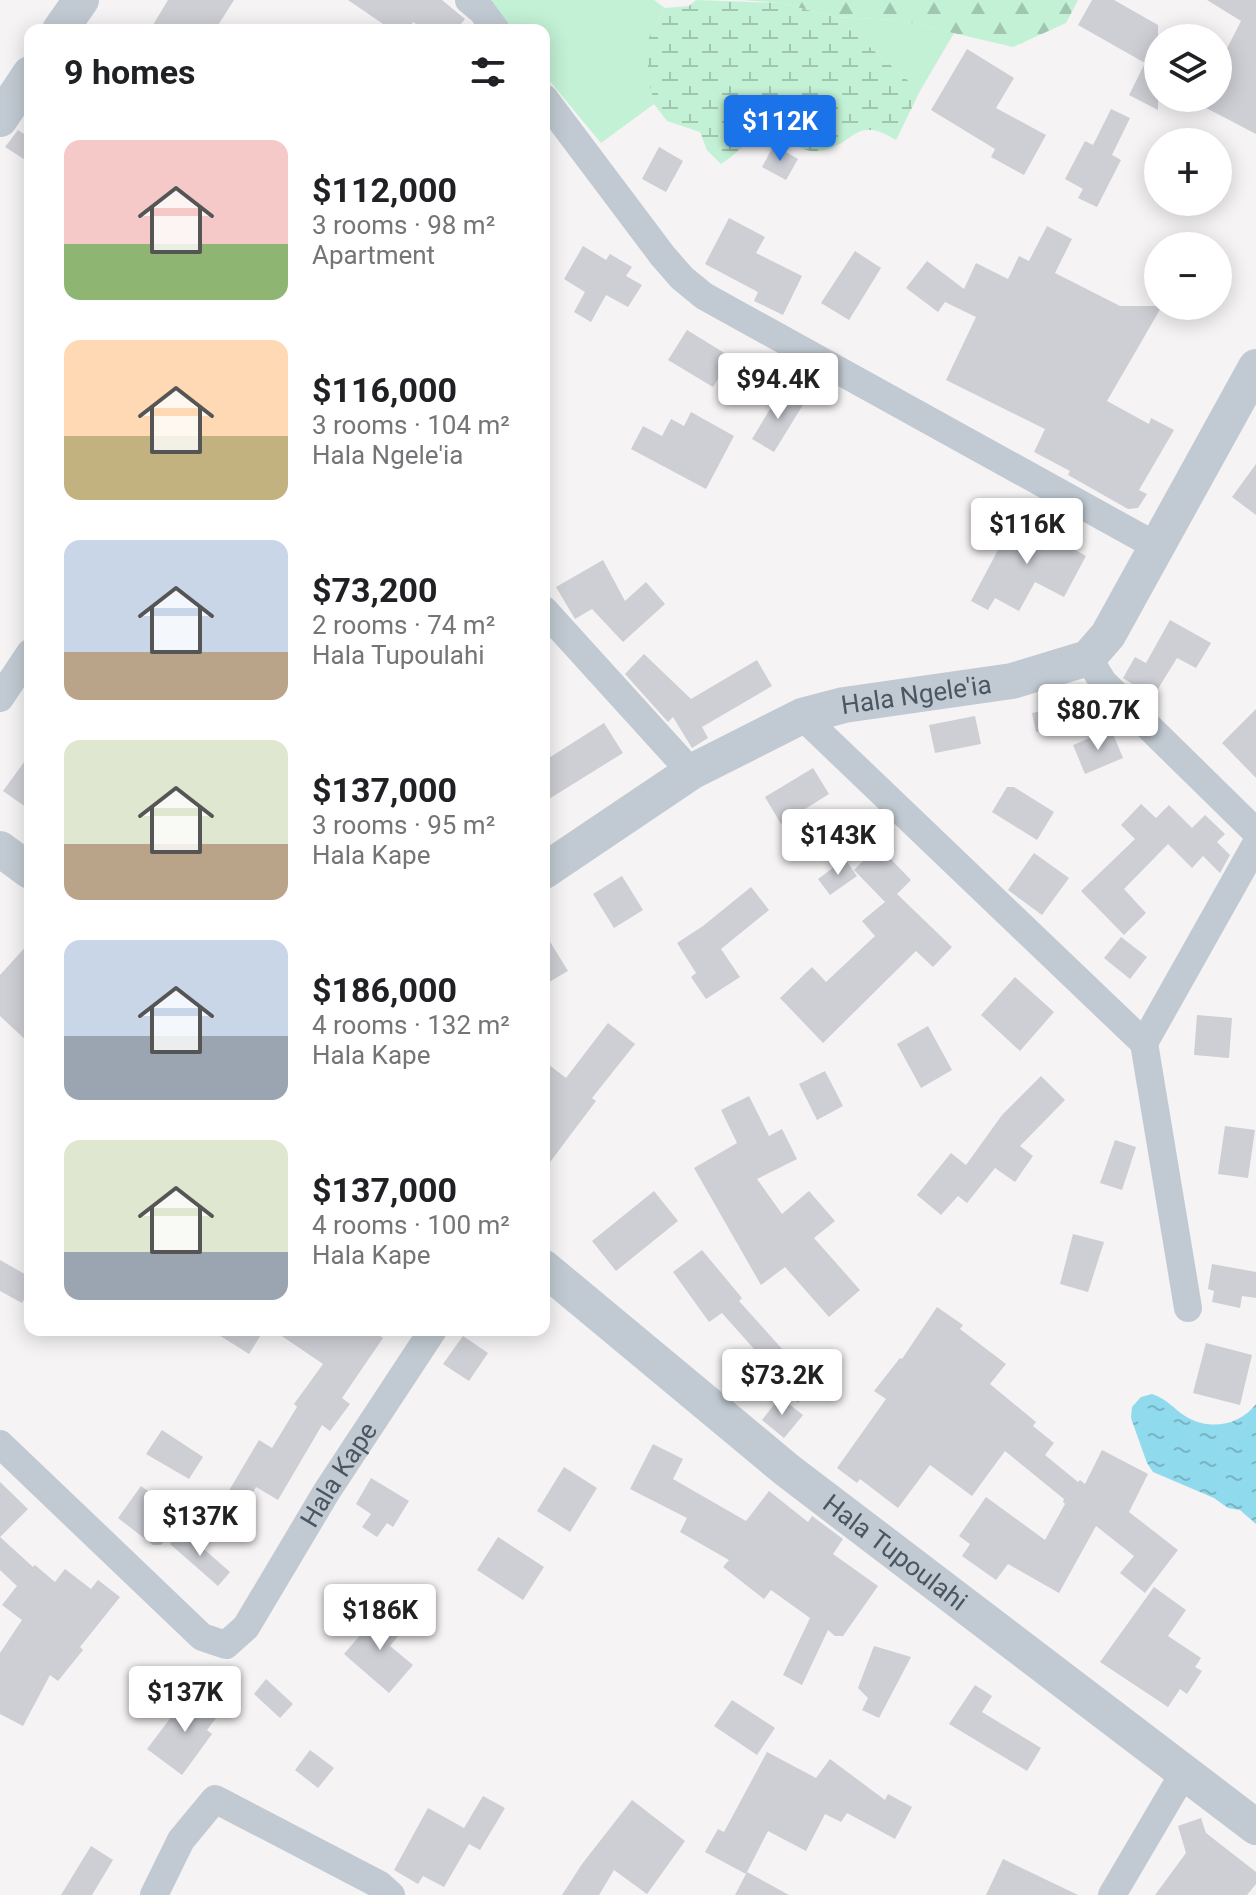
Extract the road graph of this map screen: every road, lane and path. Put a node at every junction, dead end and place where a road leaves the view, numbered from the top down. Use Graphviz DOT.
graph roads {
  1 [pos="81,0"];
  2 [pos="469,0"];
  3 [pos="64,24"];
  4 [pos="492,24"];
  5 [pos="24,83"];
  6 [pos="550,106"];
  7 [pos="0,119"];
  8 [pos="1256,367"];
  9 [pos="1156,546"];
  10 [pos="550,617"];
  11 [pos="1088,658"];
  12 [pos="24,662"];
  13 [pos="0,698"];
  14 [pos="802,716"];
  15 [pos="691,772"];
  16 [pos="1256,832"];
  17 [pos="1256,844"];
  18 [pos="0,849"];
  19 [pos="24,867"];
  20 [pos="550,867"];
  21 [pos="1144,1043"];
  22 [pos="550,1273"];
  23 [pos="1188,1308"];
  24 [pos="429,1336"];
  25 [pos="0,1444"];
  26 [pos="1185,1771"];
  27 [pos="1256,1827"];
  28 [pos="154,1895"];
  29 [pos="391,1895"];
  30 [pos="1112,1895"];
  1 -- 3 [label="street"];
  2 -- 4 [label="street"];
  5 -- 7 [label="street"];
  6 -- 9 [label="street"];
  8 -- 9 [label="street"];
  9 -- 11 [label="street"];
  10 -- 15 [label="street"];
  11 -- 14 [label="street, Hala Ngele'ia"];
  11 -- 16 [label="street"];
  12 -- 13 [label="street"];
  14 -- 15 [label="street, Hala Ngele'ia"];
  14 -- 21 [label="street"];
  15 -- 20 [label="street, Hala Ngele'ia"];
  17 -- 21 [label="street"];
  18 -- 19 [label="street"];
  21 -- 23 [label="street"];
  22 -- 26 [label="street, Hala Tupoulahi"];
  24 -- 25 [label="street, Hala Kape"];
  26 -- 27 [label="street, Hala Tupoulahi"];
  26 -- 30 [label="street"];
  28 -- 29 [label="street"];
}
